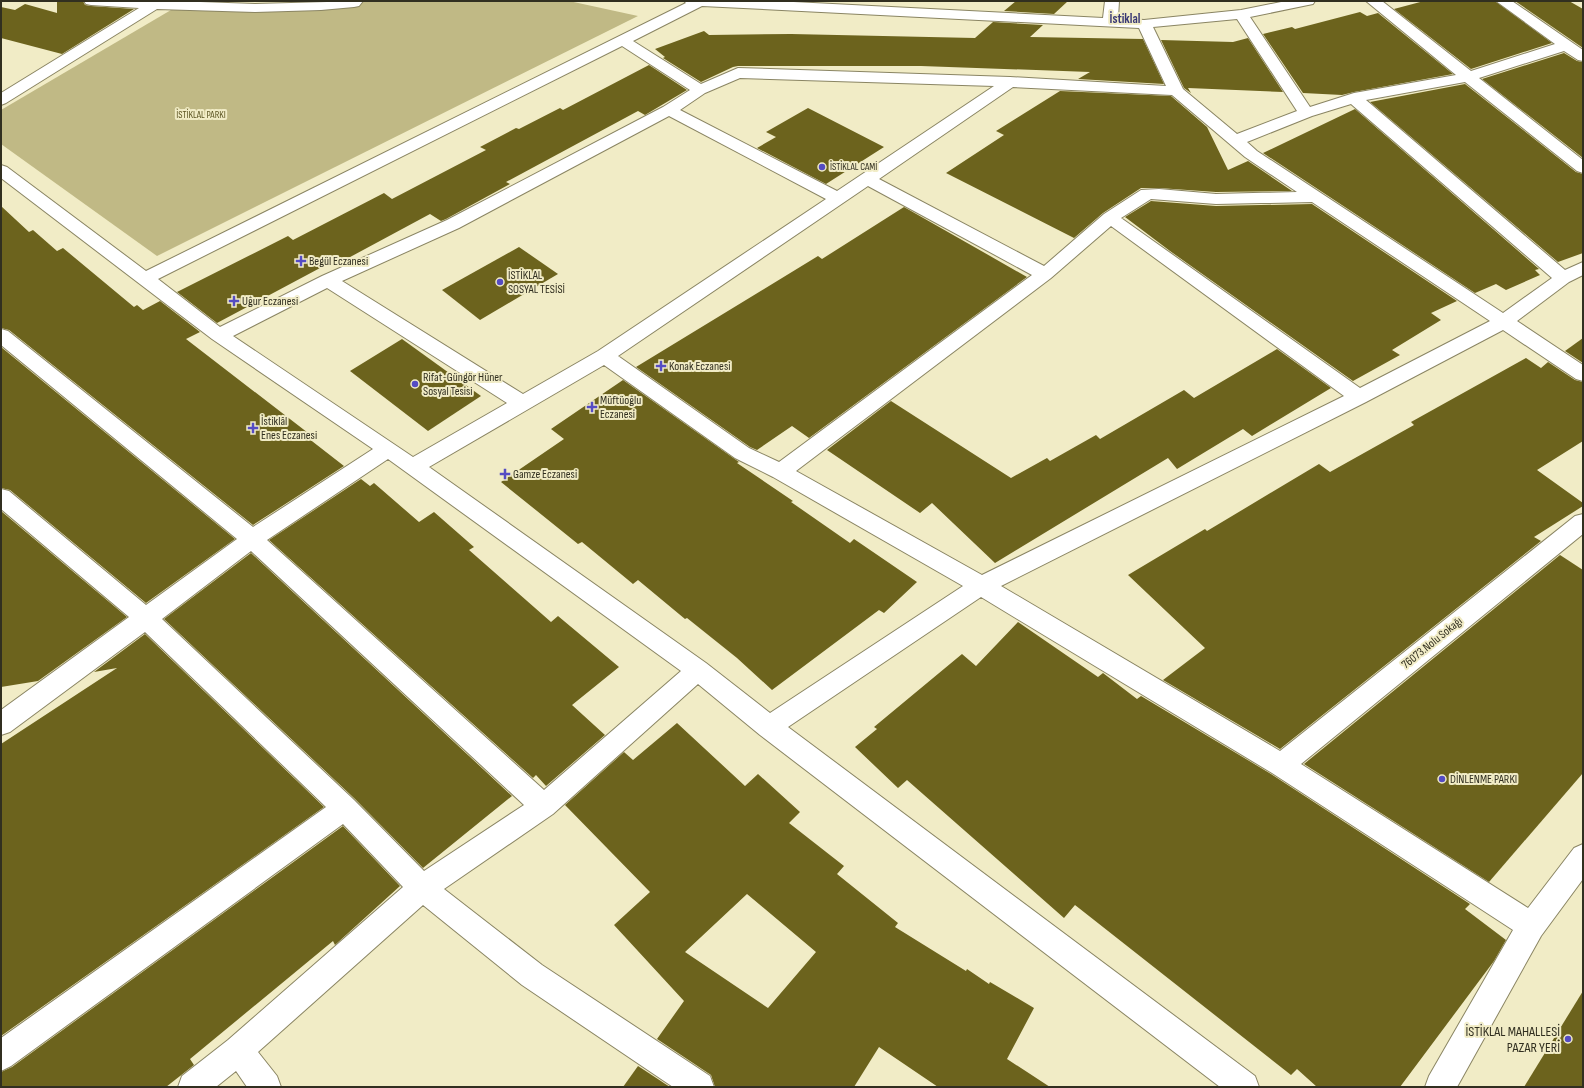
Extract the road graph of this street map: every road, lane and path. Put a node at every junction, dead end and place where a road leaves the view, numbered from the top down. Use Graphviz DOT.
graph roads {
  1 [pos="91,1"];
  2 [pos="356,1"];
  3 [pos="1112,1"];
  4 [pos="1308,1"];
  5 [pos="1373,1"];
  6 [pos="1503,1"];
  7 [pos="695,2"];
  8 [pos="155,4"];
  9 [pos="200,4"];
  10 [pos="908,7"];
  11 [pos="1242,14"];
  12 [pos="1110,22"];
  13 [pos="1144,24"];
  14 [pos="622,40"];
  15 [pos="1567,46"];
  16 [pos="1583,56"];
  17 [pos="1468,77"];
  18 [pos="1010,82"];
  19 [pos="700,90"];
  20 [pos="1176,91"];
  21 [pos="1354,98"];
  22 [pos="1,100"];
  23 [pos="669,110"];
  24 [pos="1306,113"];
  25 [pos="1235,141"];
  26 [pos="1583,168"];
  27 [pos="1,170"];
  28 [pos="867,179"];
  29 [pos="1315,197"];
  30 [pos="839,199"];
  31 [pos="1110,218"];
  32 [pos="1583,268"];
  33 [pos="1045,274"];
  34 [pos="1563,278"];
  35 [pos="144,279"];
  36 [pos="328,280"];
  37 [pos="1503,322"];
  38 [pos="1,335"];
  39 [pos="219,335"];
  40 [pos="605,356"];
  41 [pos="1583,374"];
  42 [pos="1359,397"];
  43 [pos="523,404"];
  44 [pos="388,449"];
  45 [pos="412,467"];
  46 [pos="780,472"];
  47 [pos="1,497"];
  48 [pos="1583,522"];
  49 [pos="252,539"];
  50 [pos="981,586"];
  51 [pos="146,618"];
  52 [pos="698,670"];
  53 [pos="1,724"];
  54 [pos="769,726"];
  55 [pos="1281,765"];
  56 [pos="544,806"];
  57 [pos="345,808"];
  58 [pos="1583,857"];
  59 [pos="422,888"];
  60 [pos="1531,926"];
  61 [pos="238,1050"];
  62 [pos="1,1056"];
  63 [pos="193,1087"];
  64 [pos="266,1087"];
  65 [pos="699,1087"];
  66 [pos="1244,1087"];
  67 [pos="1440,1087"];
  1 -- 8 [label="street"];
  2 -- 9 [label="street"];
  3 -- 12 [label="street"];
  4 -- 11 [label="street"];
  5 -- 17 [label="street"];
  6 -- 15 [label="street"];
  7 -- 10 [label="street"];
  7 -- 14 [label="street"];
  8 -- 9 [label="street"];
  8 -- 22 [label="street"];
  10 -- 12 [label="street"];
  11 -- 13 [label="street"];
  11 -- 24 [label="street"];
  12 -- 13 [label="street"];
  13 -- 20 [label="street"];
  14 -- 19 [label="street"];
  14 -- 35 [label="street"];
  15 -- 16 [label="street"];
  15 -- 17 [label="street"];
  17 -- 21 [label="street"];
  17 -- 26 [label="street"];
  18 -- 19 [label="street"];
  18 -- 20 [label="street"];
  18 -- 28 [label="street"];
  19 -- 23 [label="street"];
  20 -- 25 [label="street"];
  21 -- 24 [label="street"];
  21 -- 34 [label="street"];
  23 -- 30 [label="street"];
  23 -- 36 [label="street"];
  24 -- 25 [label="street"];
  25 -- 29 [label="street"];
  27 -- 35 [label="street"];
  28 -- 30 [label="street"];
  28 -- 33 [label="street"];
  29 -- 31 [label="street"];
  29 -- 37 [label="street"];
  30 -- 40 [label="street"];
  31 -- 33 [label="street"];
  31 -- 42 [label="street"];
  32 -- 34 [label="street"];
  33 -- 46 [label="street"];
  34 -- 37 [label="street"];
  35 -- 39 [label="street"];
  36 -- 39 [label="street"];
  36 -- 43 [label="street"];
  37 -- 41 [label="street"];
  37 -- 42 [label="street"];
  38 -- 49 [label="street"];
  39 -- 44 [label="street"];
  40 -- 43 [label="street"];
  40 -- 46 [label="street"];
  42 -- 50 [label="street"];
  43 -- 45 [label="street"];
  44 -- 45 [label="street"];
  44 -- 49 [label="street"];
  45 -- 52 [label="street"];
  46 -- 50 [label="street"];
  47 -- 51 [label="street"];
  48 -- 55 [label="street, 76073.Nolu Sokağı"];
  49 -- 51 [label="street"];
  49 -- 56 [label="street"];
  50 -- 54 [label="street"];
  50 -- 55 [label="street"];
  51 -- 53 [label="street"];
  51 -- 57 [label="street"];
  52 -- 54 [label="street"];
  52 -- 56 [label="street"];
  54 -- 66 [label="street"];
  55 -- 60 [label="street"];
  56 -- 59 [label="street"];
  57 -- 59 [label="street"];
  57 -- 62 [label="street"];
  58 -- 60 [label="street"];
  59 -- 61 [label="street"];
  59 -- 65 [label="street"];
  60 -- 67 [label="street"];
  61 -- 63 [label="street"];
  61 -- 64 [label="street"];
}
